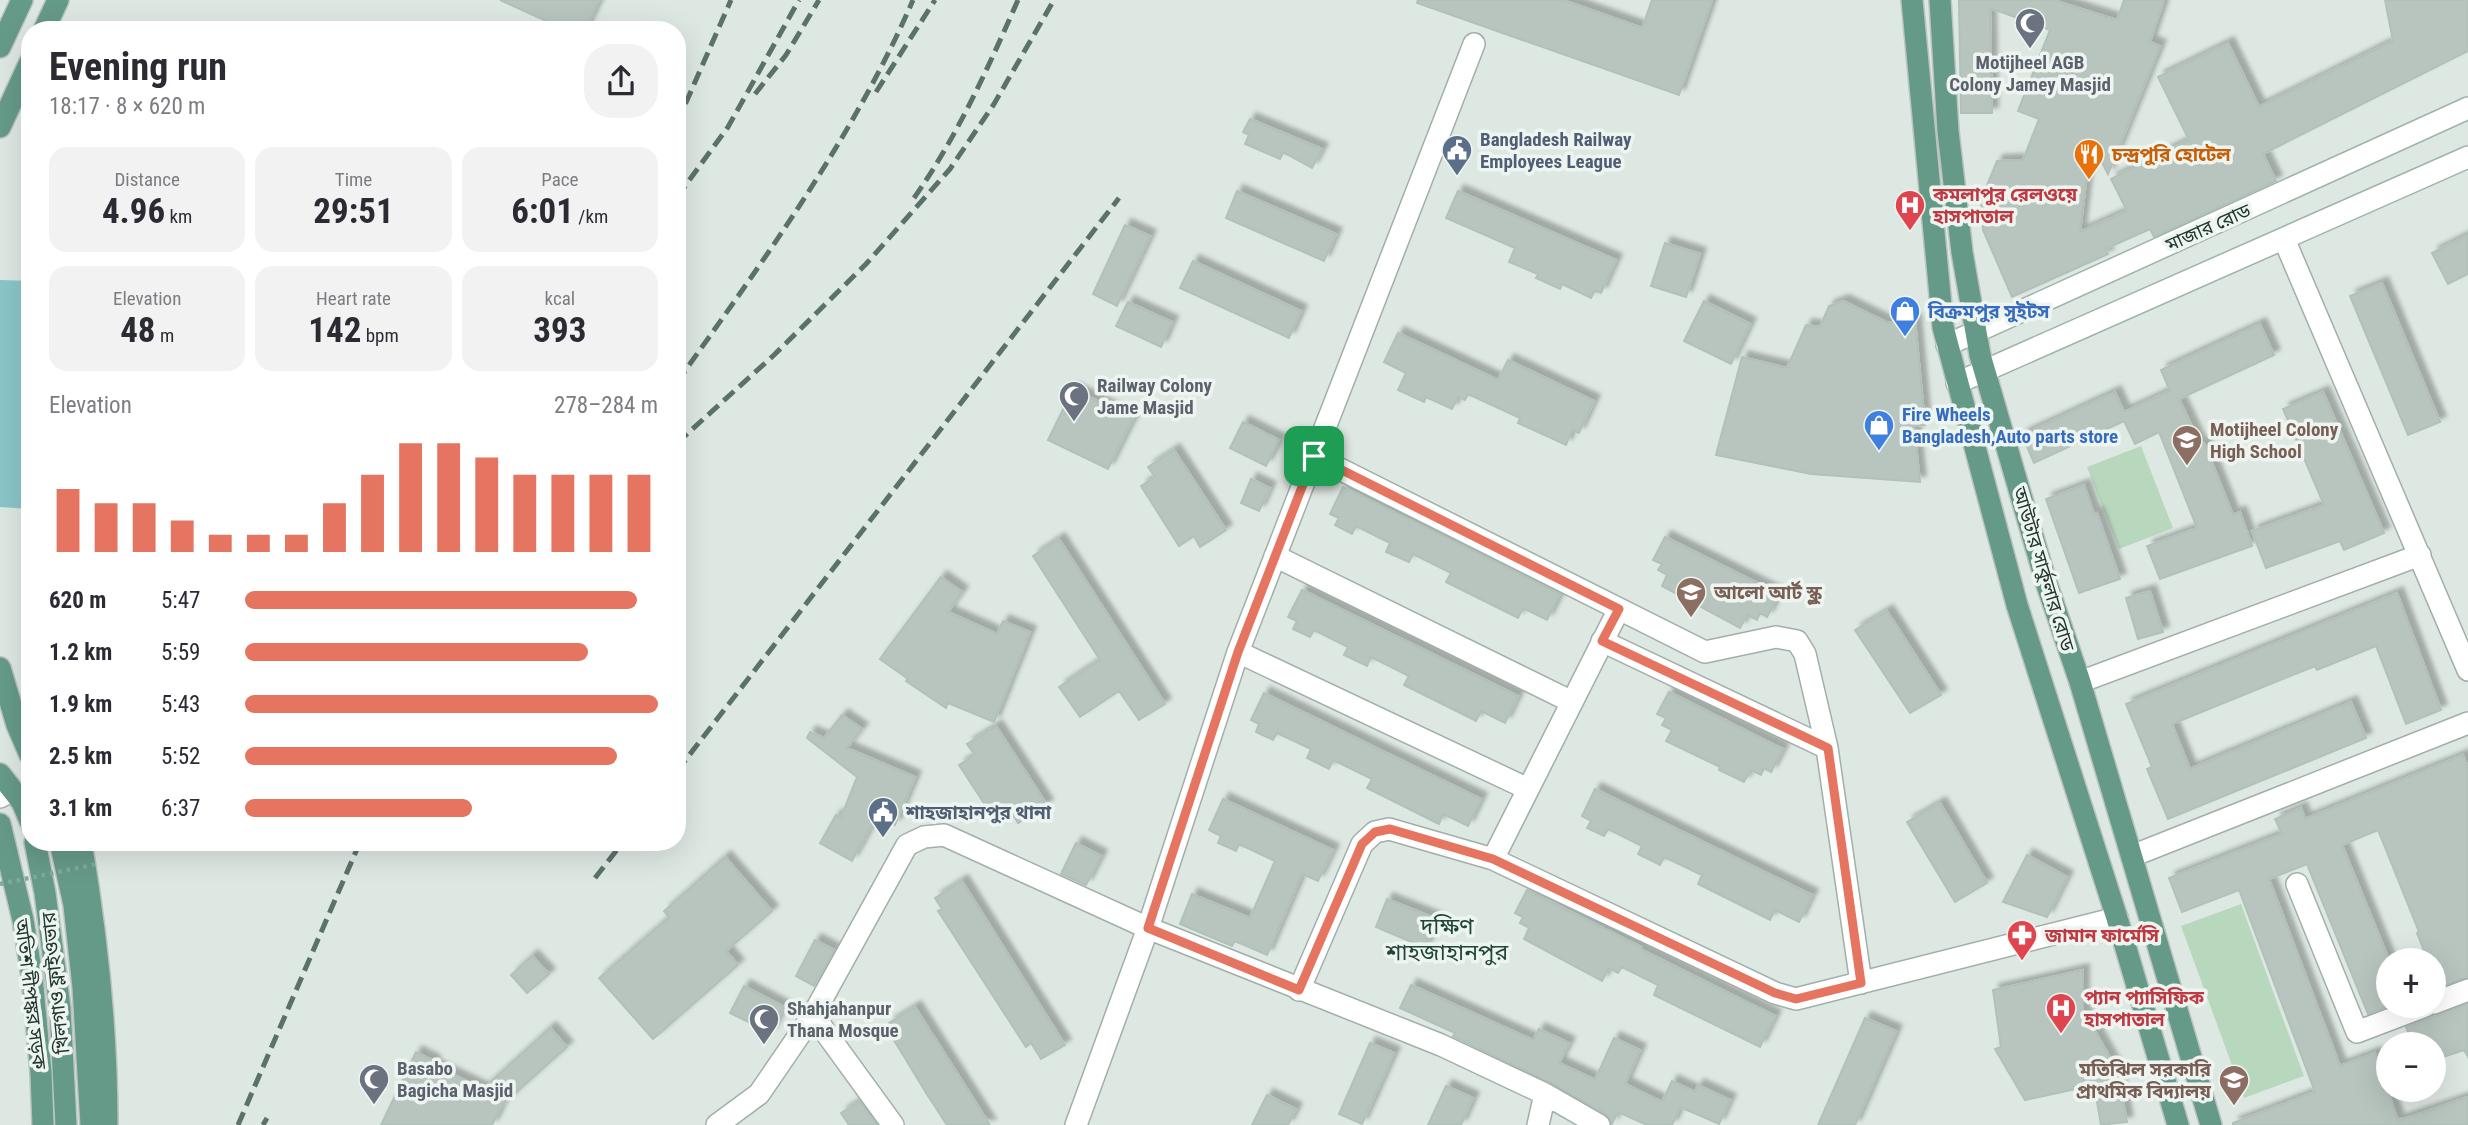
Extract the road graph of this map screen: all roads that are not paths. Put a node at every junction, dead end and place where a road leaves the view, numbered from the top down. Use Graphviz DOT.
graph roads {
  1 [pos="22,0"];
  2 [pos="58,0"];
  3 [pos="1912,0"];
  4 [pos="1940,0"];
  5 [pos="48,21"];
  6 [pos="1474,44"];
  7 [pos="0,47"];
  8 [pos="21,82"];
  9 [pos="2468,108"];
  10 [pos="0,127"];
  11 [pos="2468,157"];
  12 [pos="2284,239"];
  13 [pos="1975,333"];
  14 [pos="1947,345"];
  15 [pos="1984,372"];
  16 [pos="1957,383"];
  17 [pos="1314,456"];
  18 [pos="2420,555"];
  19 [pos="1275,556"];
  20 [pos="1619,609"];
  21 [pos="1602,641"];
  22 [pos="1238,652"];
  23 [pos="0,668"];
  24 [pos="2468,670"];
  25 [pos="2080,682"];
  26 [pos="1572,702"];
  27 [pos="21,722"];
  28 [pos="2468,723"];
  29 [pos="1828,748"];
  30 [pos="1528,789"];
  31 [pos="0,824"];
  32 [pos="37,851"];
  33 [pos="62,851"];
  34 [pos="83,851"];
  35 [pos="2132,856"];
  36 [pos="1493,859"];
  37 [pos="2297,884"];
  38 [pos="2117,918"];
  39 [pos="1148,928"];
  40 [pos="1861,983"];
  41 [pos="1299,990"];
  42 [pos="2468,990"];
  43 [pos="2446,998"];
  44 [pos="813,1015"];
  45 [pos="2394,1018"];
  46 [pos="1545,1094"];
  47 [pos="43,1125"];
  48 [pos="66,1125"];
  49 [pos="91,1125"];
  50 [pos="107,1125"];
  51 [pos="717,1125"];
  52 [pos="893,1125"];
  53 [pos="1076,1125"];
  54 [pos="1538,1125"];
  55 [pos="1599,1125"];
  56 [pos="2178,1125"];
  57 [pos="2211,1125"];
  1 -- 7 [label="main road"];
  2 -- 5 [label="main road"];
  3 -- 14 [label="main road, আউটার সার্কুলার রোড"];
  4 -- 13 [label="main road, আউটার সার্কুলার রোড"];
  6 -- 17 [label="street"];
  8 -- 10 [label="main road"];
  9 -- 13 [label="street, মাজার রোড"];
  11 -- 12 [label="street"];
  12 -- 15 [label="street"];
  12 -- 18 [label="street"];
  13 -- 14 [label="street, মাজার রোড"];
  13 -- 15 [label="main road, আউটার সার্কুলার রোড"];
  14 -- 16 [label="main road, আউটার সার্কুলার রোড"];
  15 -- 16 [label="street"];
  15 -- 25 [label="main road, আউটার সার্কুলার রোড"];
  16 -- 38 [label="main road, আউটার সার্কুলার রোড"];
  17 -- 19 [label="street"];
  17 -- 20 [label="street"];
  18 -- 24 [label="street"];
  18 -- 25 [label="street"];
  19 -- 22 [label="street"];
  19 -- 26 [label="street"];
  20 -- 21 [label="street"];
  20 -- 29 [label="street"];
  21 -- 26 [label="street"];
  21 -- 29 [label="street"];
  22 -- 30 [label="street"];
  22 -- 39 [label="street"];
  23 -- 27 [label="main road"];
  25 -- 35 [label="main road, আউটার সার্কুলার রোড"];
  26 -- 30 [label="street"];
  28 -- 35 [label="street"];
  29 -- 40 [label="street"];
  30 -- 36 [label="street"];
  31 -- 47 [label="main road, অতিশ দীপঙ্কর সড়ক"];
  32 -- 48 [label="main road, খিলগাও ফ্লাইওভার"];
  33 -- 49 [label="main road, খিলগাও ফ্লাইওভার"];
  34 -- 50 [label="main road"];
  35 -- 57 [label="main road, আউটার সার্কুলার রোড"];
  36 -- 40 [label="street"];
  36 -- 41 [label="street"];
  37 -- 45 [label="street"];
  38 -- 40 [label="street"];
  38 -- 56 [label="main road, আউটার সার্কুলার রোড"];
  39 -- 41 [label="street"];
  39 -- 44 [label="street"];
  39 -- 53 [label="street"];
  41 -- 46 [label="street"];
  42 -- 43 [label="street"];
  44 -- 51 [label="street"];
  44 -- 52 [label="street"];
  46 -- 54 [label="street"];
  46 -- 55 [label="street"];
}
